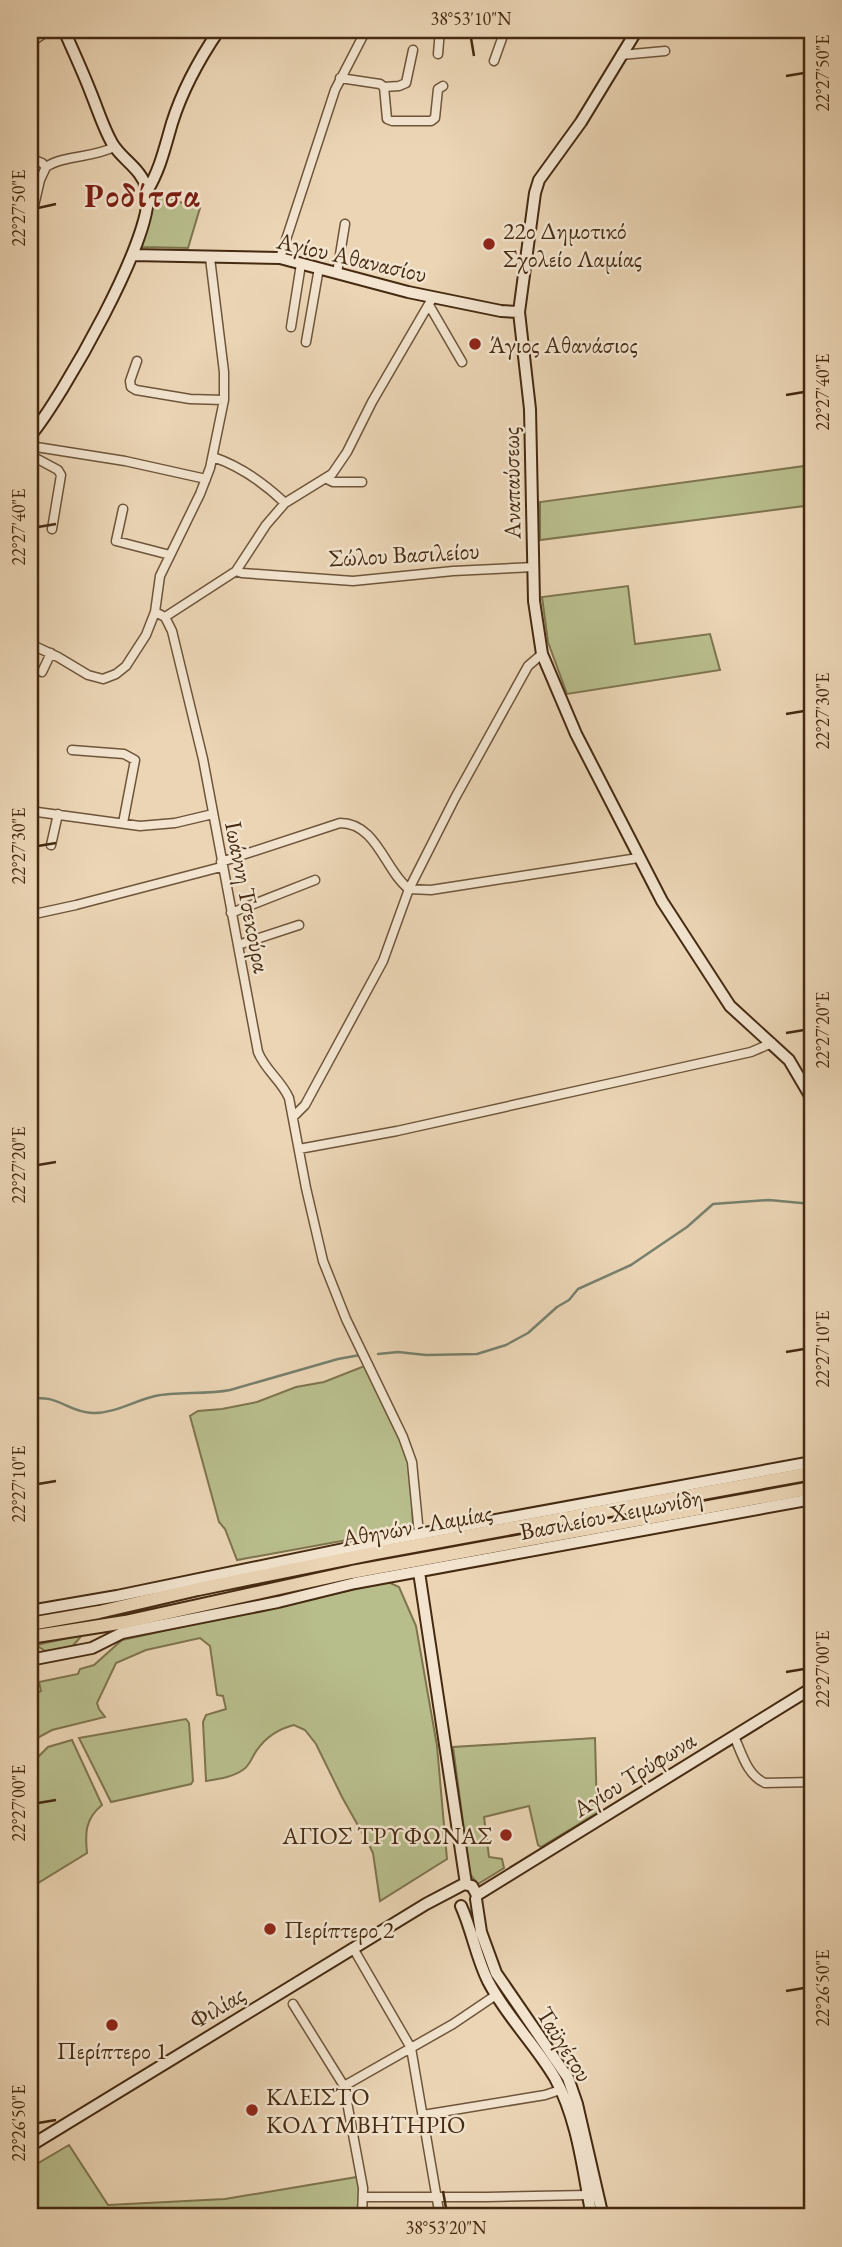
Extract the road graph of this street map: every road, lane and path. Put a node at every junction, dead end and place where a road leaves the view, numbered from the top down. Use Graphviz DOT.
graph roads {
  1 [pos="49,30"];
  2 [pos="64,30"];
  3 [pos="219,30"];
  4 [pos="366,30"];
  5 [pos="440,30"];
  6 [pos="505,30"];
  7 [pos="637,30"];
  8 [pos="30,43"];
  9 [pos="412,50"];
  10 [pos="664,51"];
  11 [pos="438,54"];
  12 [pos="621,55"];
  13 [pos="494,61"];
  14 [pos="340,78"];
  15 [pos="443,86"];
  16 [pos="384,87"];
  17 [pos="114,147"];
  18 [pos="30,158"];
  19 [pos="46,167"];
  20 [pos="148,191"];
  21 [pos="30,223"];
  22 [pos="345,224"];
  23 [pos="132,254"];
  24 [pos="210,258"];
  25 [pos="280,258"];
  26 [pos="301,264"];
  27 [pos="319,268"];
  28 [pos="337,273"];
  29 [pos="431,301"];
  30 [pos="519,312"];
  31 [pos="291,327"];
  32 [pos="306,342"];
  33 [pos="137,361"];
  34 [pos="462,362"];
  35 [pos="225,400"];
  36 [pos="30,436"];
  37 [pos="30,446"];
  38 [pos="30,454"];
  39 [pos="213,457"];
  40 [pos="206,479"];
  41 [pos="327,479"];
  42 [pos="362,482"];
  43 [pos="285,503"];
  44 [pos="123,509"];
  45 [pos="52,529"];
  46 [pos="170,555"];
  47 [pos="534,567"];
  48 [pos="236,571"];
  49 [pos="33,597"];
  50 [pos="30,609"];
  51 [pos="155,612"];
  52 [pos="165,617"];
  53 [pos="30,643"];
  54 [pos="51,653"];
  55 [pos="541,654"];
  56 [pos="42,672"];
  57 [pos="72,750"];
  58 [pos="30,811"];
  59 [pos="58,814"];
  60 [pos="213,814"];
  61 [pos="123,823"];
  62 [pos="51,845"];
  63 [pos="638,858"];
  64 [pos="221,864"];
  65 [pos="314,880"];
  66 [pos="409,888"];
  67 [pos="231,913"];
  68 [pos="30,915"];
  69 [pos="299,925"];
  70 [pos="238,945"];
  71 [pos="772,1043"];
  72 [pos="812,1099"];
  73 [pos="293,1116"];
  74 [pos="299,1149"];
  75 [pos="30,1277"];
  76 [pos="31,1293"];
  77 [pos="812,1462"];
  78 [pos="812,1473"];
  79 [pos="812,1488"];
  80 [pos="812,1499"];
  81 [pos="419,1534"];
  82 [pos="419,1572"];
  83 [pos="30,1611"];
  84 [pos="30,1624"];
  85 [pos="30,1637"];
  86 [pos="30,1660"];
  87 [pos="812,1688"];
  88 [pos="734,1736"];
  89 [pos="812,1783"];
  90 [pos="461,1887"];
  91 [pos="476,1897"];
  92 [pos="426,1904"];
  93 [pos="459,1904"];
  94 [pos="354,1948"];
  95 [pos="496,1995"];
  96 [pos="293,2004"];
  97 [pos="411,2048"];
  98 [pos="344,2086"];
  99 [pos="560,2090"];
  100 [pos="423,2116"];
  101 [pos="30,2146"];
  102 [pos="588,2194"];
  103 [pos="364,2197"];
  104 [pos="437,2197"];
  105 [pos="362,2217"];
  106 [pos="440,2217"];
  107 [pos="592,2217"];
  108 [pos="603,2217"];
  1 -- 8 [label="street"];
  2 -- 17 [label="street"];
  3 -- 20 [label="street"];
  4 -- 14 [label="street"];
  5 -- 11 [label="street"];
  6 -- 13 [label="street"];
  7 -- 12 [label="street, Αναπαύσεως"];
  9 -- 16 [label="street"];
  10 -- 12 [label="street"];
  12 -- 30 [label="street, Αναπαύσεως"];
  14 -- 16 [label="street"];
  14 -- 25 [label="street"];
  15 -- 16 [label="street"];
  17 -- 19 [label="street"];
  17 -- 20 [label="street"];
  18 -- 19 [label="street"];
  19 -- 21 [label="street"];
  20 -- 23 [label="street"];
  22 -- 28 [label="street"];
  23 -- 24 [label="street, Αγίου Αθανασίου"];
  23 -- 36 [label="street"];
  24 -- 25 [label="street, Αγίου Αθανασίου"];
  24 -- 35 [label="street"];
  25 -- 26 [label="street, Αγίου Αθανασίου"];
  26 -- 27 [label="street, Αγίου Αθανασίου"];
  26 -- 31 [label="street"];
  27 -- 28 [label="street, Αγίου Αθανασίου"];
  27 -- 32 [label="street"];
  28 -- 29 [label="street, Αγίου Αθανασίου"];
  29 -- 30 [label="street, Αγίου Αθανασίου"];
  29 -- 34 [label="street"];
  29 -- 41 [label="street"];
  30 -- 47 [label="street, Αναπαύσεως"];
  33 -- 35 [label="street"];
  35 -- 39 [label="street"];
  37 -- 40 [label="street"];
  38 -- 45 [label="street"];
  39 -- 40 [label="street"];
  39 -- 43 [label="street"];
  40 -- 46 [label="street"];
  41 -- 42 [label="street"];
  41 -- 43 [label="street"];
  43 -- 48 [label="street"];
  44 -- 46 [label="street"];
  46 -- 51 [label="street"];
  47 -- 48 [label="street, Σώλου Βασιλείου"];
  47 -- 55 [label="street, Αναπαύσεως"];
  48 -- 52 [label="street"];
  49 -- 50 [label="street"];
  51 -- 52 [label="street"];
  51 -- 54 [label="street"];
  52 -- 60 [label="street, Ιωάννη Τσεκούρα"];
  53 -- 54 [label="street"];
  54 -- 56 [label="street"];
  55 -- 63 [label="street, Αναπαύσεως"];
  55 -- 66 [label="street"];
  57 -- 61 [label="street"];
  58 -- 59 [label="street"];
  59 -- 61 [label="street"];
  59 -- 62 [label="street"];
  60 -- 61 [label="street"];
  60 -- 64 [label="street, Ιωάννη Τσεκούρα"];
  63 -- 66 [label="street"];
  63 -- 71 [label="street, Αναπαύσεως"];
  64 -- 66 [label="street"];
  64 -- 67 [label="street, Ιωάννη Τσεκούρα"];
  64 -- 68 [label="street"];
  65 -- 67 [label="street"];
  66 -- 73 [label="street"];
  67 -- 70 [label="street, Ιωάννη Τσεκούρα"];
  69 -- 70 [label="street"];
  70 -- 73 [label="street, Ιωάννη Τσεκούρα"];
  71 -- 72 [label="street, Αναπαύσεως"];
  71 -- 74 [label="street"];
  73 -- 74 [label="street, Ιωάννη Τσεκούρα"];
  74 -- 81 [label="street, Ιωάννη Τσεκούρα"];
  75 -- 76 [label="street"];
  77 -- 81 [label="street"];
  78 -- 84 [label="main road, Αθηνών - Λαμίας"];
  79 -- 85 [label="main road, Αθηνών - Λαμίας"];
  80 -- 82 [label="street, Βασιλείου Χειμωνίδη"];
  81 -- 83 [label="street"];
  82 -- 86 [label="street, Βασιλείου Χειμωνίδη"];
  82 -- 90 [label="street"];
  87 -- 88 [label="street, Αγίου Τρύφωνα"];
  88 -- 89 [label="street"];
  88 -- 91 [label="street, Αγίου Τρύφωνα"];
  90 -- 91 [label="street"];
  90 -- 92 [label="street, Φιλίας"];
  90 -- 93 [label="street"];
  91 -- 93 [label="street"];
  91 -- 108 [label="street, Ταϋγέτου"];
  92 -- 93 [label="street, Φιλίας"];
  92 -- 94 [label="street, Φιλίας"];
  93 -- 95 [label="street, Ταϋγέτου"];
  94 -- 97 [label="street"];
  94 -- 101 [label="street, Φιλίας"];
  95 -- 97 [label="street"];
  95 -- 99 [label="street, Ταϋγέτου"];
  96 -- 98 [label="street"];
  97 -- 98 [label="street"];
  97 -- 100 [label="street"];
  98 -- 103 [label="street"];
  99 -- 100 [label="street"];
  99 -- 102 [label="street, Ταϋγέτου"];
  100 -- 104 [label="street"];
  102 -- 104 [label="street"];
  102 -- 107 [label="street, Ταϋγέτου"];
  103 -- 104 [label="street"];
  103 -- 105 [label="street"];
  104 -- 106 [label="street"];
}
